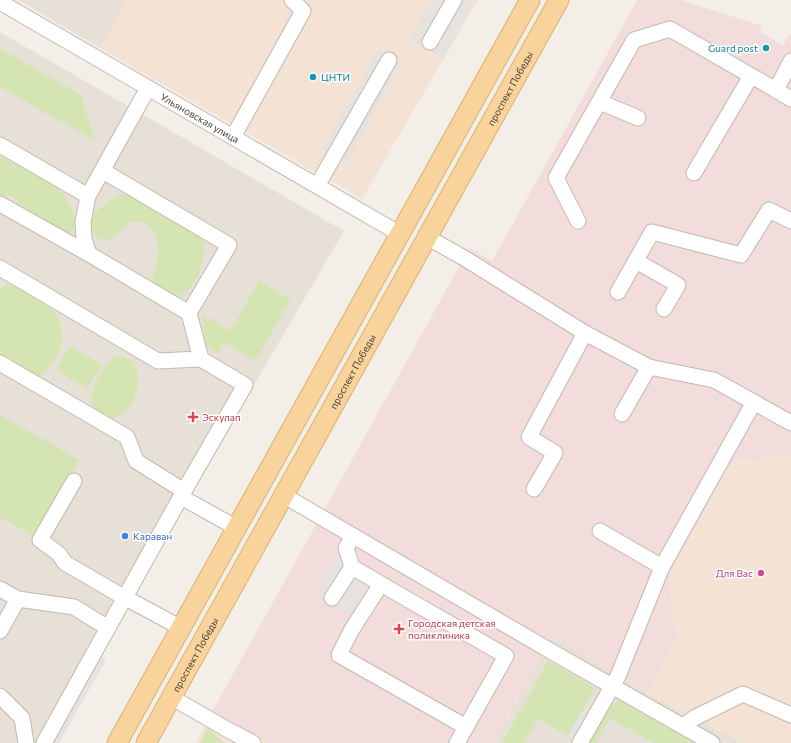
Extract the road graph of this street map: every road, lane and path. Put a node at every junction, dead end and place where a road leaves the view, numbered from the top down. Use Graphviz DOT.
graph roads {
  1 [pos="292,0"];
  2 [pos="454,0"];
  3 [pos="559,0"];
  4 [pos="527,1"];
  5 [pos="0,2"];
  6 [pos="430,42"];
  7 [pos="389,60"];
  8 [pos="791,61"];
  9 [pos="751,76"];
  10 [pos="148,88"];
  11 [pos="776,90"];
  12 [pos="791,99"];
  13 [pos="600,102"];
  14 [pos="638,118"];
  15 [pos="233,137"];
  16 [pos="0,145"];
  17 [pos="102,171"];
  18 [pos="694,173"];
  19 [pos="317,186"];
  20 [pos="88,196"];
  21 [pos="0,204"];
  22 [pos="578,221"];
  23 [pos="791,221"];
  24 [pos="400,234"];
  25 [pos="427,237"];
  26 [pos="89,254"];
  27 [pos="636,261"];
  28 [pos="0,268"];
  29 [pos="618,292"];
  30 [pos="664,308"];
  31 [pos="190,314"];
  32 [pos="585,333"];
  33 [pos="201,359"];
  34 [pos="0,363"];
  35 [pos="650,367"];
  36 [pos="754,402"];
  37 [pos="622,414"];
  38 [pos="791,423"];
  39 [pos="74,481"];
  40 [pos="534,489"];
  41 [pos="183,494"];
  42 [pos="283,495"];
  43 [pos="237,528"];
  44 [pos="600,531"];
  45 [pos="353,536"];
  46 [pos="352,567"];
  47 [pos="662,567"];
  48 [pos="381,584"];
  49 [pos="0,589"];
  50 [pos="125,597"];
  51 [pos="332,598"];
  52 [pos="18,599"];
  53 [pos="108,628"];
  54 [pos="181,628"];
  55 [pos="0,630"];
  56 [pos="613,686"];
  57 [pos="0,696"];
  58 [pos="171,696"];
  59 [pos="791,715"];
  60 [pos="683,726"];
  61 [pos="466,727"];
  62 [pos="234,737"];
  63 [pos="26,743"];
  64 [pos="44,743"];
  65 [pos="117,743"];
  66 [pos="146,743"];
  67 [pos="253,743"];
  68 [pos="457,743"];
  69 [pos="580,743"];
  70 [pos="712,743"];
  1 -- 15 [label="street"];
  2 -- 6 [label="street"];
  3 -- 25 [label="main road, проспект Победы"];
  4 -- 24 [label="main road"];
  5 -- 10 [label="street, Ульяновская улица"];
  7 -- 19 [label="street"];
  8 -- 11 [label="street"];
  9 -- 11 [label="street"];
  9 -- 13 [label="street"];
  9 -- 18 [label="street"];
  10 -- 15 [label="street, Ульяновская улица"];
  10 -- 17 [label="street"];
  11 -- 12 [label="street"];
  13 -- 14 [label="street"];
  13 -- 22 [label="street"];
  15 -- 19 [label="street, Ульяновская улица"];
  16 -- 20 [label="street"];
  17 -- 20 [label="street"];
  17 -- 31 [label="street"];
  19 -- 24 [label="street, Ульяновская улица"];
  20 -- 26 [label="street"];
  21 -- 26 [label="street"];
  23 -- 27 [label="street"];
  24 -- 43 [label="main road"];
  25 -- 32 [label="street"];
  25 -- 42 [label="main road, проспект Победы"];
  26 -- 31 [label="street"];
  27 -- 29 [label="street"];
  27 -- 30 [label="street"];
  28 -- 33 [label="street"];
  31 -- 33 [label="street"];
  32 -- 35 [label="street"];
  32 -- 40 [label="street"];
  33 -- 41 [label="street"];
  34 -- 41 [label="street"];
  35 -- 36 [label="street"];
  35 -- 37 [label="street"];
  36 -- 38 [label="street"];
  36 -- 47 [label="street"];
  39 -- 50 [label="street"];
  41 -- 43 [label="street"];
  41 -- 50 [label="street"];
  42 -- 45 [label="street"];
  42 -- 58 [label="main road, проспект Победы"];
  43 -- 54 [label="main road"];
  44 -- 47 [label="street"];
  45 -- 46 [label="street"];
  45 -- 56 [label="street"];
  46 -- 48 [label="street"];
  46 -- 51 [label="street"];
  47 -- 56 [label="street"];
  48 -- 61 [label="street"];
  48 -- 61 [label="street"];
  49 -- 52 [label="street"];
  50 -- 53 [label="street"];
  50 -- 54 [label="street"];
  52 -- 53 [label="street"];
  52 -- 55 [label="street"];
  53 -- 64 [label="street"];
  54 -- 65 [label="main road"];
  56 -- 60 [label="street"];
  56 -- 69 [label="street"];
  57 -- 63 [label="street"];
  58 -- 62 [label="street"];
  58 -- 66 [label="main road, проспект Победы"];
  59 -- 60 [label="street"];
  60 -- 70 [label="street"];
  61 -- 68 [label="street"];
  62 -- 67 [label="street"];
}
